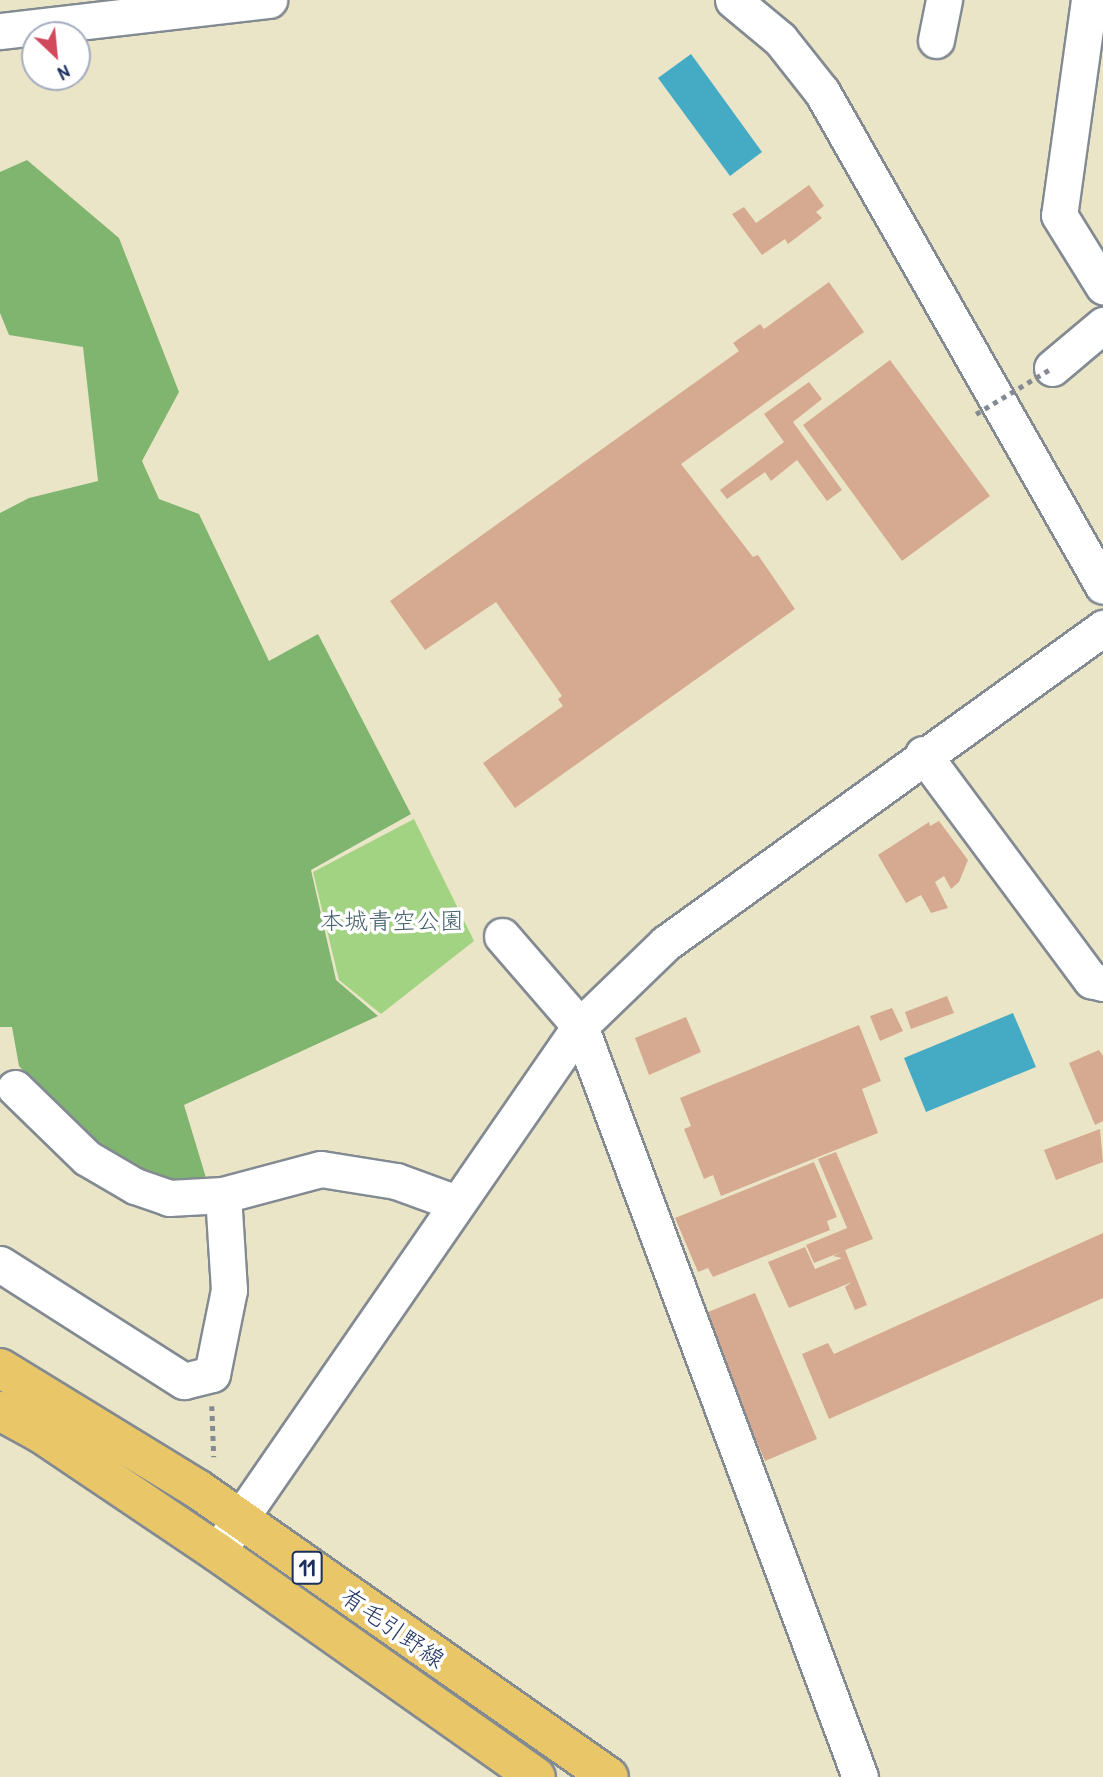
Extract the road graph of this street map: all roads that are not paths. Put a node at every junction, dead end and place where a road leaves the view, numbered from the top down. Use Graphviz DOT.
graph roads {
  1 [pos="269,0"];
  2 [pos="733,0"];
  3 [pos="944,0"];
  4 [pos="1089,0"];
  5 [pos="104,9"];
  6 [pos="0,31"];
  7 [pos="936,40"];
  8 [pos="1079,75"];
  9 [pos="1103,100"];
  10 [pos="1103,286"];
  11 [pos="1103,325"];
  12 [pos="1052,368"];
  13 [pos="1103,586"];
  14 [pos="1103,628"];
  15 [pos="923,754"];
  16 [pos="502,936"];
  17 [pos="1103,983"];
  18 [pos="580,1026"];
  19 [pos="15,1088"];
  20 [pos="223,1195"];
  21 [pos="456,1203"];
  22 [pos="0,1264"];
  23 [pos="0,1368"];
  24 [pos="0,1411"];
  25 [pos="238,1521"];
  26 [pos="217,1552"];
  27 [pos="536,1777"];
  28 [pos="609,1777"];
  29 [pos="860,1777"];
  1 -- 5 [label="street"];
  2 -- 13 [label="street"];
  3 -- 7 [label="street"];
  4 -- 8 [label="street"];
  5 -- 6 [label="street"];
  8 -- 9 [label="street"];
  8 -- 10 [label="street"];
  11 -- 12 [label="street"];
  14 -- 15 [label="street"];
  15 -- 17 [label="street"];
  15 -- 18 [label="street"];
  16 -- 18 [label="street"];
  18 -- 21 [label="street"];
  18 -- 29 [label="street"];
  19 -- 20 [label="street"];
  20 -- 21 [label="street"];
  20 -- 22 [label="street"];
  21 -- 25 [label="street"];
  23 -- 25 [label="main road, 有毛引野線 / 11"];
  24 -- 26 [label="main road, 有毛引野線 / 11"];
  25 -- 26 [label="street"];
  25 -- 28 [label="main road, 有毛引野線 / 11"];
  26 -- 27 [label="main road, 有毛引野線 / 11"];
}
